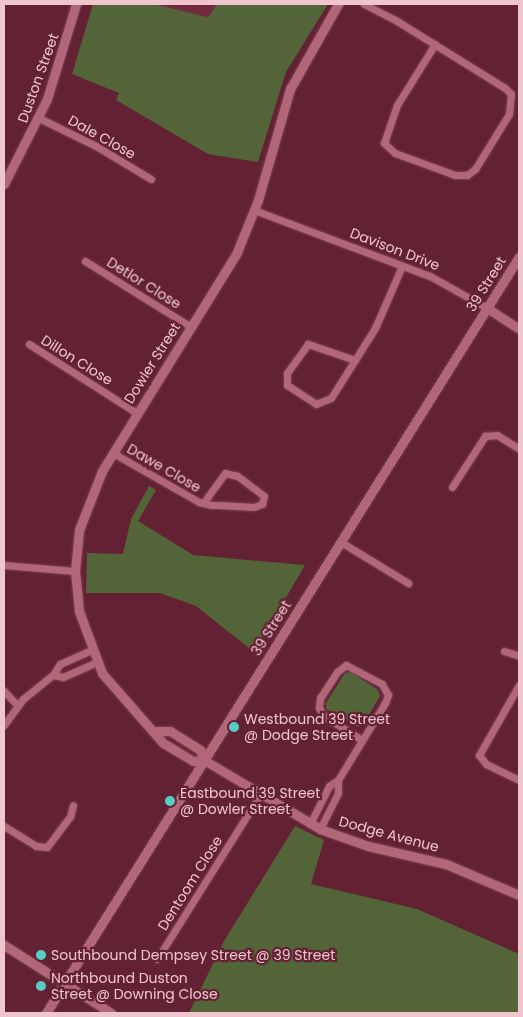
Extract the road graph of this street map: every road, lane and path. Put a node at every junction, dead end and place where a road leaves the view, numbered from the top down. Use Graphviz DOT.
graph roads {
  1 [pos="76,4"];
  2 [pos="338,4"];
  3 [pos="364,4"];
  4 [pos="435,44"];
  5 [pos="39,118"];
  6 [pos="151,179"];
  7 [pos="4,184"];
  8 [pos="254,210"];
  9 [pos="519,257"];
  10 [pos="85,261"];
  11 [pos="402,266"];
  12 [pos="487,308"];
  13 [pos="191,327"];
  14 [pos="519,329"];
  15 [pos="29,344"];
  16 [pos="355,360"];
  17 [pos="138,413"];
  18 [pos="519,449"];
  19 [pos="113,453"];
  20 [pos="452,487"];
  21 [pos="203,503"];
  22 [pos="341,542"];
  23 [pos="4,566"];
  24 [pos="75,571"];
  25 [pos="408,583"];
  26 [pos="92,650"];
  27 [pos="504,651"];
  28 [pos="519,656"];
  29 [pos="97,662"];
  30 [pos="53,675"];
  31 [pos="519,685"];
  32 [pos="4,691"];
  33 [pos="17,705"];
  34 [pos="4,725"];
  35 [pos="156,731"];
  36 [pos="362,740"];
  37 [pos="204,760"];
  38 [pos="338,780"];
  39 [pos="519,780"];
  40 [pos="260,795"];
  41 [pos="72,805"];
  42 [pos="310,824"];
  43 [pos="4,826"];
  44 [pos="320,829"];
  45 [pos="519,895"];
  46 [pos="4,945"];
  47 [pos="157,959"];
  48 [pos="64,984"];
  49 [pos="46,1013"];
  50 [pos="111,1013"];
  1 -- 5 [label="street, Duston Street"];
  2 -- 8 [label="street, Dowler Street"];
  3 -- 4 [label="street"];
  4 -- 4 [label="street"];
  5 -- 6 [label="street, Dale Close"];
  5 -- 7 [label="street, Duston Street"];
  8 -- 11 [label="street, Davison Drive"];
  8 -- 13 [label="street, Dowler Street"];
  9 -- 12 [label="street, 39 Street"];
  10 -- 13 [label="street, Detlor Close"];
  11 -- 12 [label="street, Davison Drive"];
  11 -- 16 [label="street"];
  12 -- 14 [label="street, Davison Drive"];
  12 -- 22 [label="street, 39 Street"];
  13 -- 17 [label="street, Dowler Street"];
  15 -- 17 [label="street, Dillon Close"];
  16 -- 16 [label="street"];
  17 -- 19 [label="street, Dowler Street"];
  18 -- 20 [label="street"];
  19 -- 21 [label="street, Dawe Close"];
  19 -- 24 [label="street, Dowler Street"];
  21 -- 21 [label="street, Dawe Close"];
  22 -- 25 [label="street"];
  22 -- 37 [label="street, 39 Street"];
  23 -- 24 [label="street"];
  24 -- 26 [label="street, Dowler Street"];
  26 -- 29 [label="street, Dowler Street"];
  26 -- 30 [label="street"];
  27 -- 28 [label="street"];
  29 -- 30 [label="street"];
  29 -- 35 [label="street, Dowler Street"];
  30 -- 33 [label="street"];
  31 -- 39 [label="street"];
  32 -- 33 [label="street"];
  33 -- 34 [label="street"];
  35 -- 37 [label="street, Dowler Street"];
  35 -- 37 [label="street, Dowler Street"];
  36 -- 36 [label="street"];
  36 -- 38 [label="street"];
  37 -- 40 [label="street, Dodge Avenue"];
  37 -- 48 [label="street, 39 Street"];
  38 -- 42 [label="street"];
  38 -- 44 [label="street"];
  40 -- 42 [label="street, Dodge Avenue"];
  40 -- 47 [label="street, Dentoom Close"];
  41 -- 43 [label="street"];
  42 -- 44 [label="street, Dodge Avenue"];
  44 -- 45 [label="street, Dodge Avenue"];
  46 -- 48 [label="street"];
  48 -- 49 [label="street, 39 Street"];
  48 -- 50 [label="street"];
}
